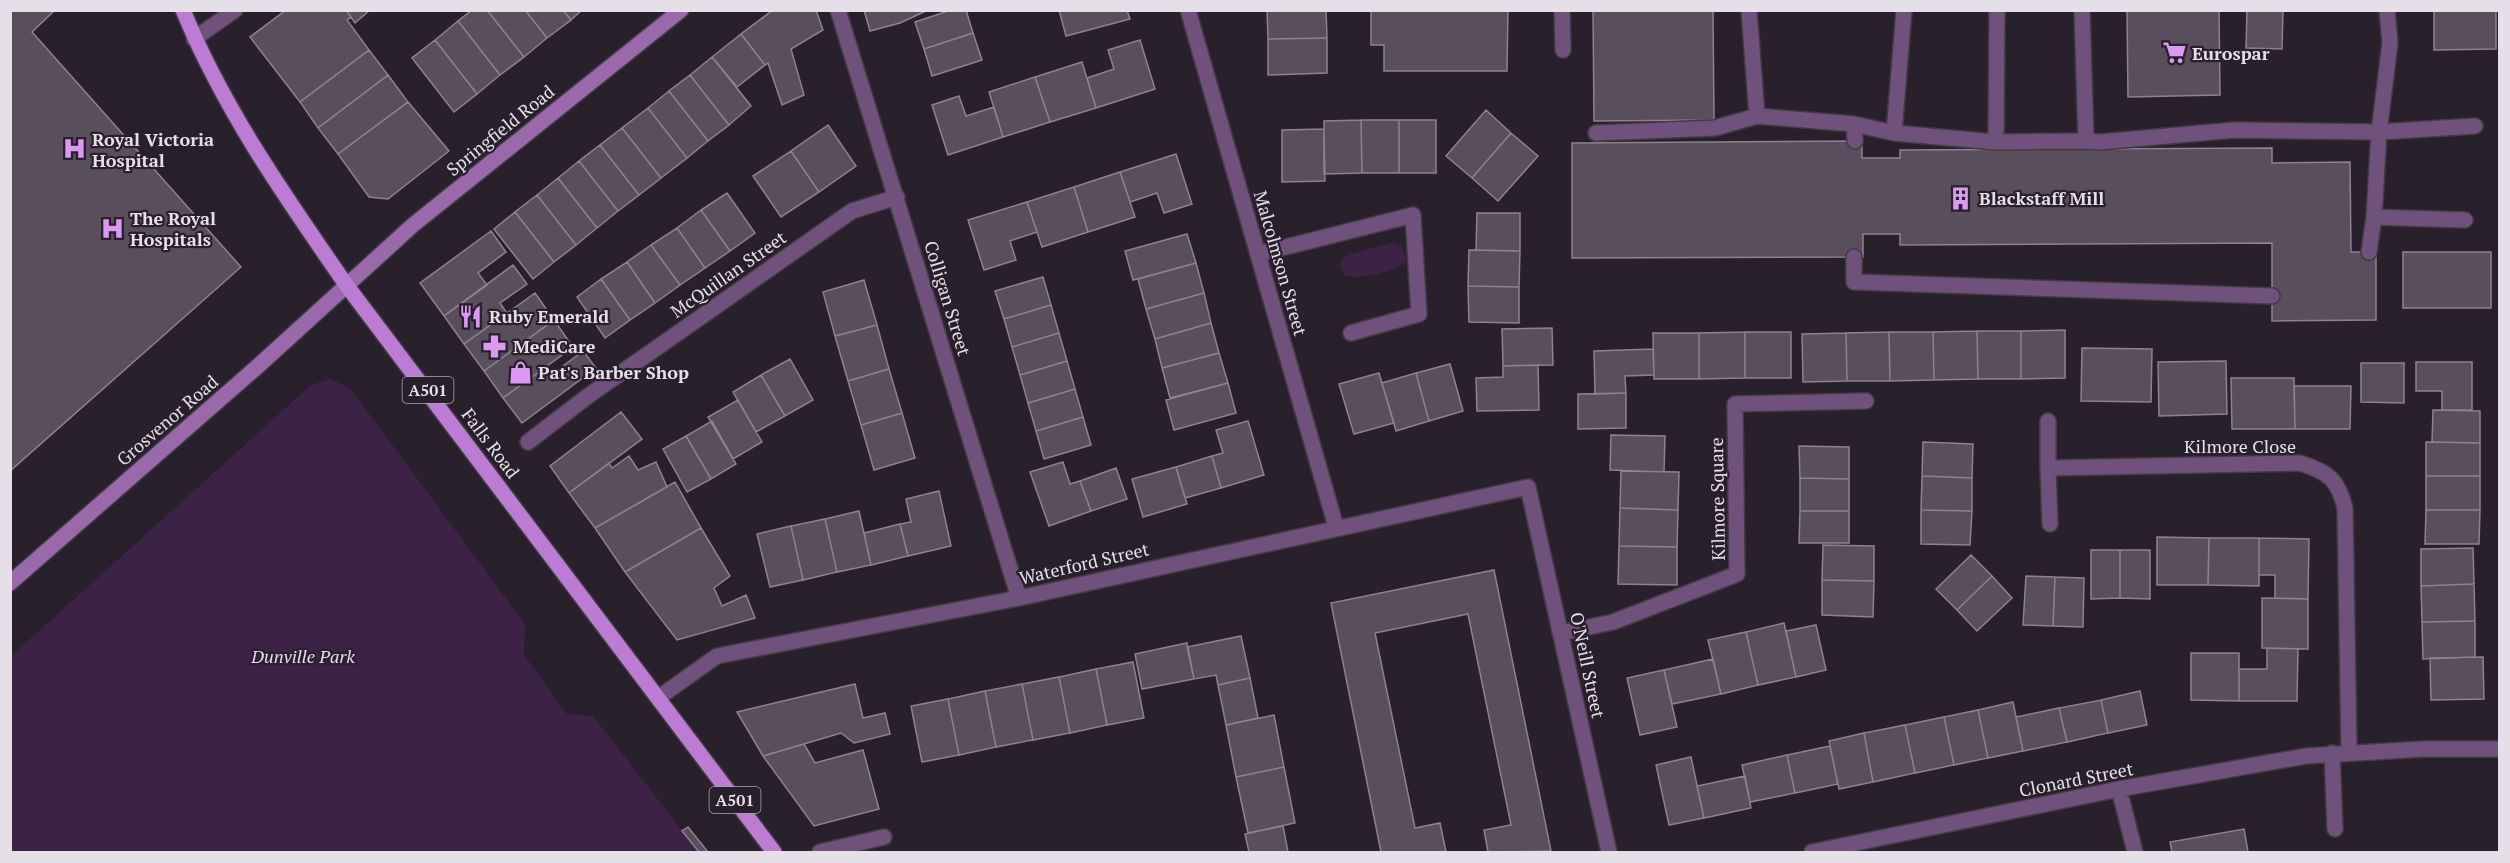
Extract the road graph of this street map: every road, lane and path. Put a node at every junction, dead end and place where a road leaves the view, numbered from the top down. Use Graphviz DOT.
graph roads {
  1 [pos="183,10"];
  2 [pos="235,10"];
  3 [pos="681,10"];
  4 [pos="838,10"];
  5 [pos="1188,10"];
  6 [pos="1562,10"];
  7 [pos="1749,10"];
  8 [pos="1904,10"];
  9 [pos="1997,10"];
  10 [pos="2082,10"];
  11 [pos="2387,10"];
  12 [pos="194,39"];
  13 [pos="1563,50"];
  14 [pos="1757,116"];
  15 [pos="1854,123"];
  16 [pos="2475,126"];
  17 [pos="2379,132"];
  18 [pos="1596,133"];
  19 [pos="1894,133"];
  20 [pos="1855,141"];
  21 [pos="2086,141"];
  22 [pos="1996,142"];
  23 [pos="897,197"];
  24 [pos="2374,218"];
  25 [pos="2465,220"];
  26 [pos="2369,252"];
  27 [pos="1258,254"];
  28 [pos="1854,257"];
  29 [pos="347,286"];
  30 [pos="2272,296"];
  31 [pos="1351,333"];
  32 [pos="1866,401"];
  33 [pos="2048,421"];
  34 [pos="528,442"];
  35 [pos="2048,468"];
  36 [pos="1528,487"];
  37 [pos="2050,524"];
  38 [pos="1336,527"];
  39 [pos="10,583"];
  40 [pos="1019,598"];
  41 [pos="1560,633"];
  42 [pos="658,698"];
  43 [pos="2499,749"];
  44 [pos="2349,752"];
  45 [pos="2332,753"];
  46 [pos="2119,789"];
  47 [pos="2335,829"];
  48 [pos="884,837"];
  49 [pos="774,852"];
  50 [pos="820,852"];
  51 [pos="1609,852"];
  52 [pos="1812,852"];
  53 [pos="2134,852"];
  1 -- 12 [label="main road, Falls Road / A501"];
  2 -- 12 [label="street"];
  3 -- 29 [label="main road, Springfield Road"];
  4 -- 23 [label="street, Colligan Street"];
  5 -- 27 [label="street, Malcolmson Street"];
  6 -- 13 [label="street"];
  7 -- 14 [label="street"];
  8 -- 19 [label="street"];
  9 -- 22 [label="street"];
  10 -- 21 [label="street"];
  11 -- 17 [label="street"];
  12 -- 29 [label="main road, Falls Road / A501"];
  14 -- 15 [label="street"];
  14 -- 18 [label="street"];
  15 -- 19 [label="street"];
  15 -- 20 [label="street"];
  16 -- 17 [label="street"];
  17 -- 21 [label="street"];
  17 -- 24 [label="street"];
  19 -- 22 [label="street"];
  21 -- 22 [label="street"];
  23 -- 34 [label="street, McQuillan Street"];
  23 -- 40 [label="street, Colligan Street"];
  24 -- 25 [label="street"];
  24 -- 26 [label="street"];
  27 -- 31 [label="street"];
  27 -- 38 [label="street, Malcolmson Street"];
  28 -- 30 [label="street"];
  29 -- 39 [label="main road, Grosvenor Road"];
  29 -- 42 [label="main road, Falls Road / A501"];
  32 -- 41 [label="street, Kilmore Square"];
  33 -- 35 [label="street"];
  35 -- 37 [label="street"];
  35 -- 44 [label="street, Kilmore Close"];
  36 -- 38 [label="street, Waterford Street"];
  36 -- 41 [label="street, O'Neill Street"];
  38 -- 40 [label="street, Waterford Street"];
  40 -- 42 [label="street, Waterford Street"];
  41 -- 51 [label="street, O'Neill Street"];
  42 -- 49 [label="main road, Falls Road / A501"];
  43 -- 44 [label="street, Clonard Street"];
  44 -- 45 [label="street, Clonard Street"];
  45 -- 46 [label="street, Clonard Street"];
  45 -- 47 [label="street"];
  46 -- 52 [label="street, Clonard Street"];
  46 -- 53 [label="street"];
  48 -- 50 [label="street"];
}
